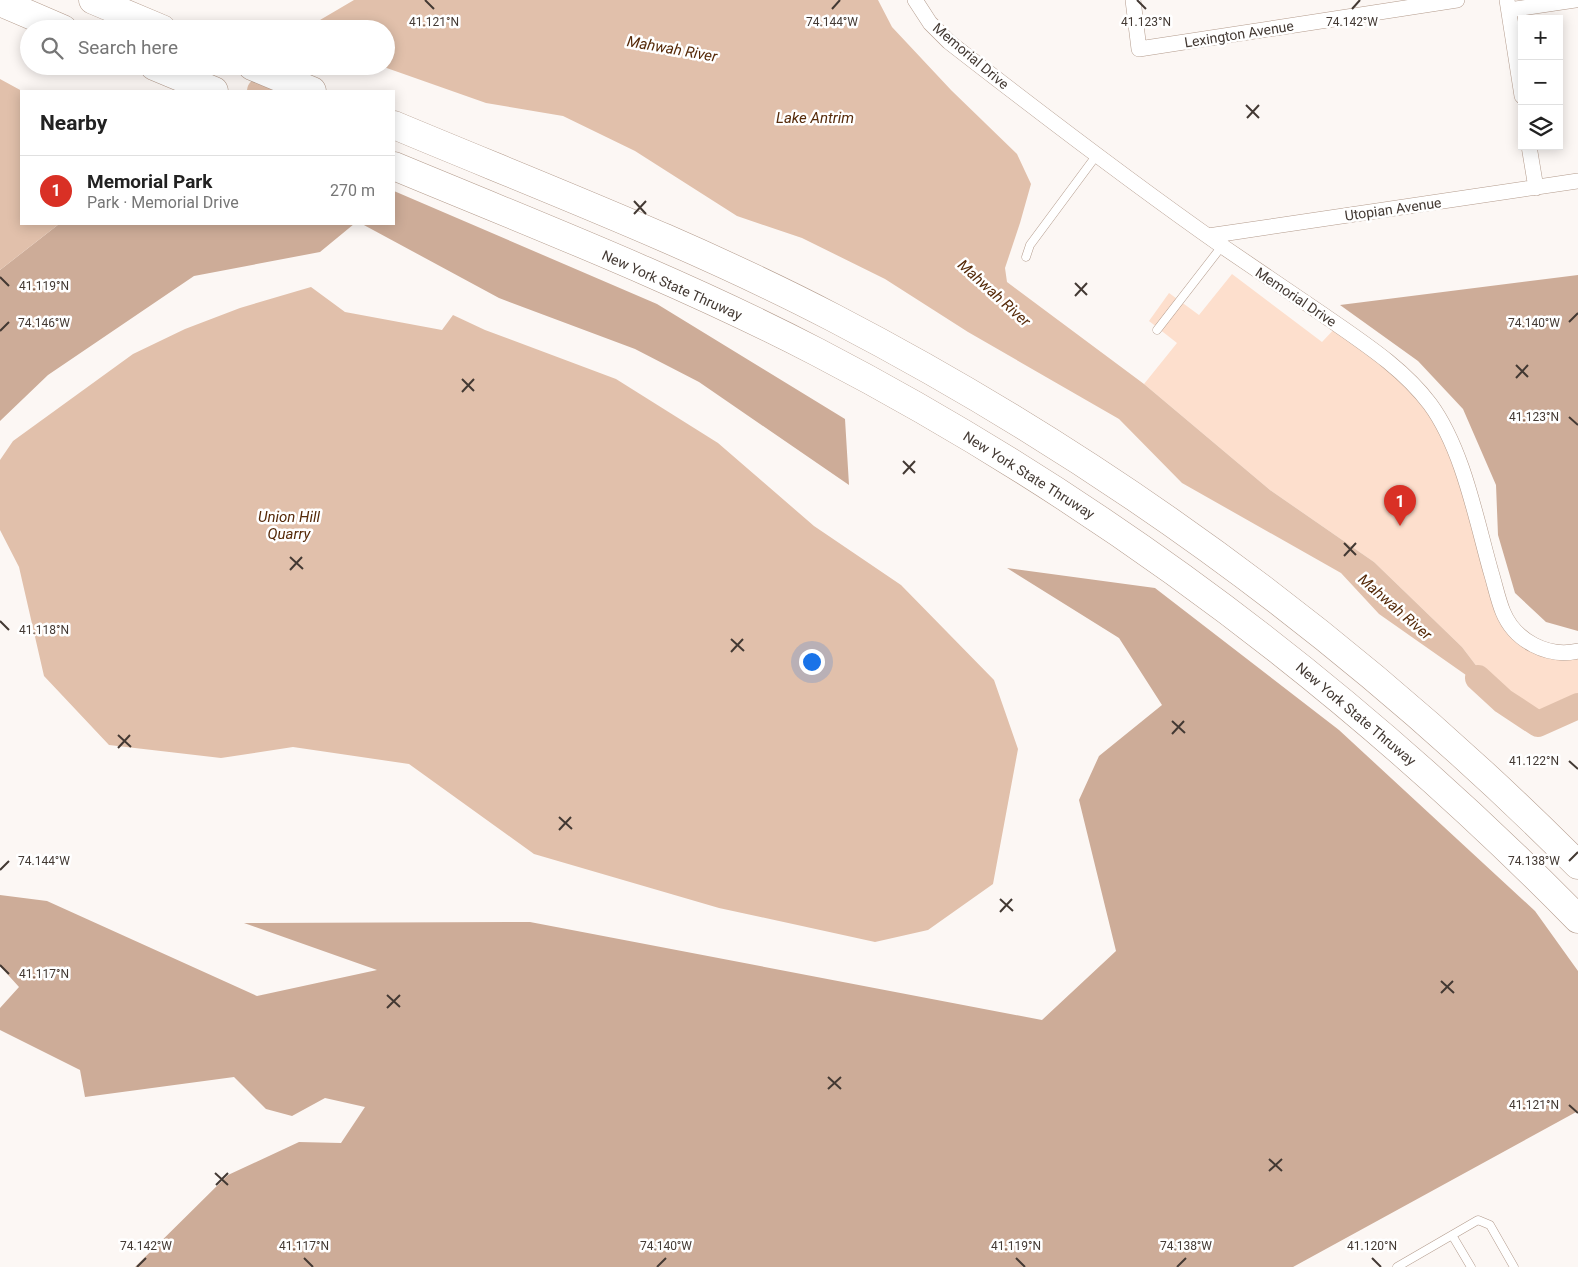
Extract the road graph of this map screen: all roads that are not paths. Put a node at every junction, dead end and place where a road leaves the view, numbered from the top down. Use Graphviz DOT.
graph roads {
  1 [pos="93,0"];
  2 [pos="915,0"];
  3 [pos="1133,0"];
  4 [pos="1457,0"];
  5 [pos="1575,0"];
  6 [pos="0,2"];
  7 [pos="1508,5"];
  8 [pos="42,20"];
  9 [pos="141,20"];
  10 [pos="1518,70"];
  11 [pos="175,75"];
  12 [pos="274,75"];
  13 [pos="206,88"];
  14 [pos="310,90"];
  15 [pos="395,125"];
  16 [pos="1531,150"];
  17 [pos="1096,156"];
  18 [pos="395,166"];
  19 [pos="1578,181"];
  20 [pos="1536,188"];
  21 [pos="1208,236"];
  22 [pos="1222,246"];
  23 [pos="1026,257"];
  24 [pos="1157,330"];
  25 [pos="1578,651"];
  26 [pos="1578,865"];
  27 [pos="1578,919"];
  28 [pos="1452,1235"];
  29 [pos="1397,1267"];
  30 [pos="1471,1267"];
  31 [pos="1514,1267"];
  1 -- 9 [label="highway"];
  2 -- 17 [label="street, Memorial Drive"];
  3 -- 4 [label="street, Lexington Avenue"];
  5 -- 7 [label="street"];
  6 -- 8 [label="highway"];
  7 -- 10 [label="street"];
  11 -- 13 [label="highway"];
  12 -- 14 [label="highway"];
  15 -- 26 [label="highway"];
  16 -- 20 [label="street"];
  17 -- 21 [label="street, Memorial Drive"];
  17 -- 23 [label="lane"];
  18 -- 27 [label="highway, New York State Thruway"];
  19 -- 20 [label="street, Utopian Avenue"];
  20 -- 21 [label="street, Utopian Avenue"];
  21 -- 22 [label="street, Memorial Drive"];
  22 -- 24 [label="lane"];
  22 -- 25 [label="street, Memorial Drive"];
  28 -- 29 [label="lane"];
  28 -- 30 [label="lane"];
  28 -- 31 [label="lane"];
}
